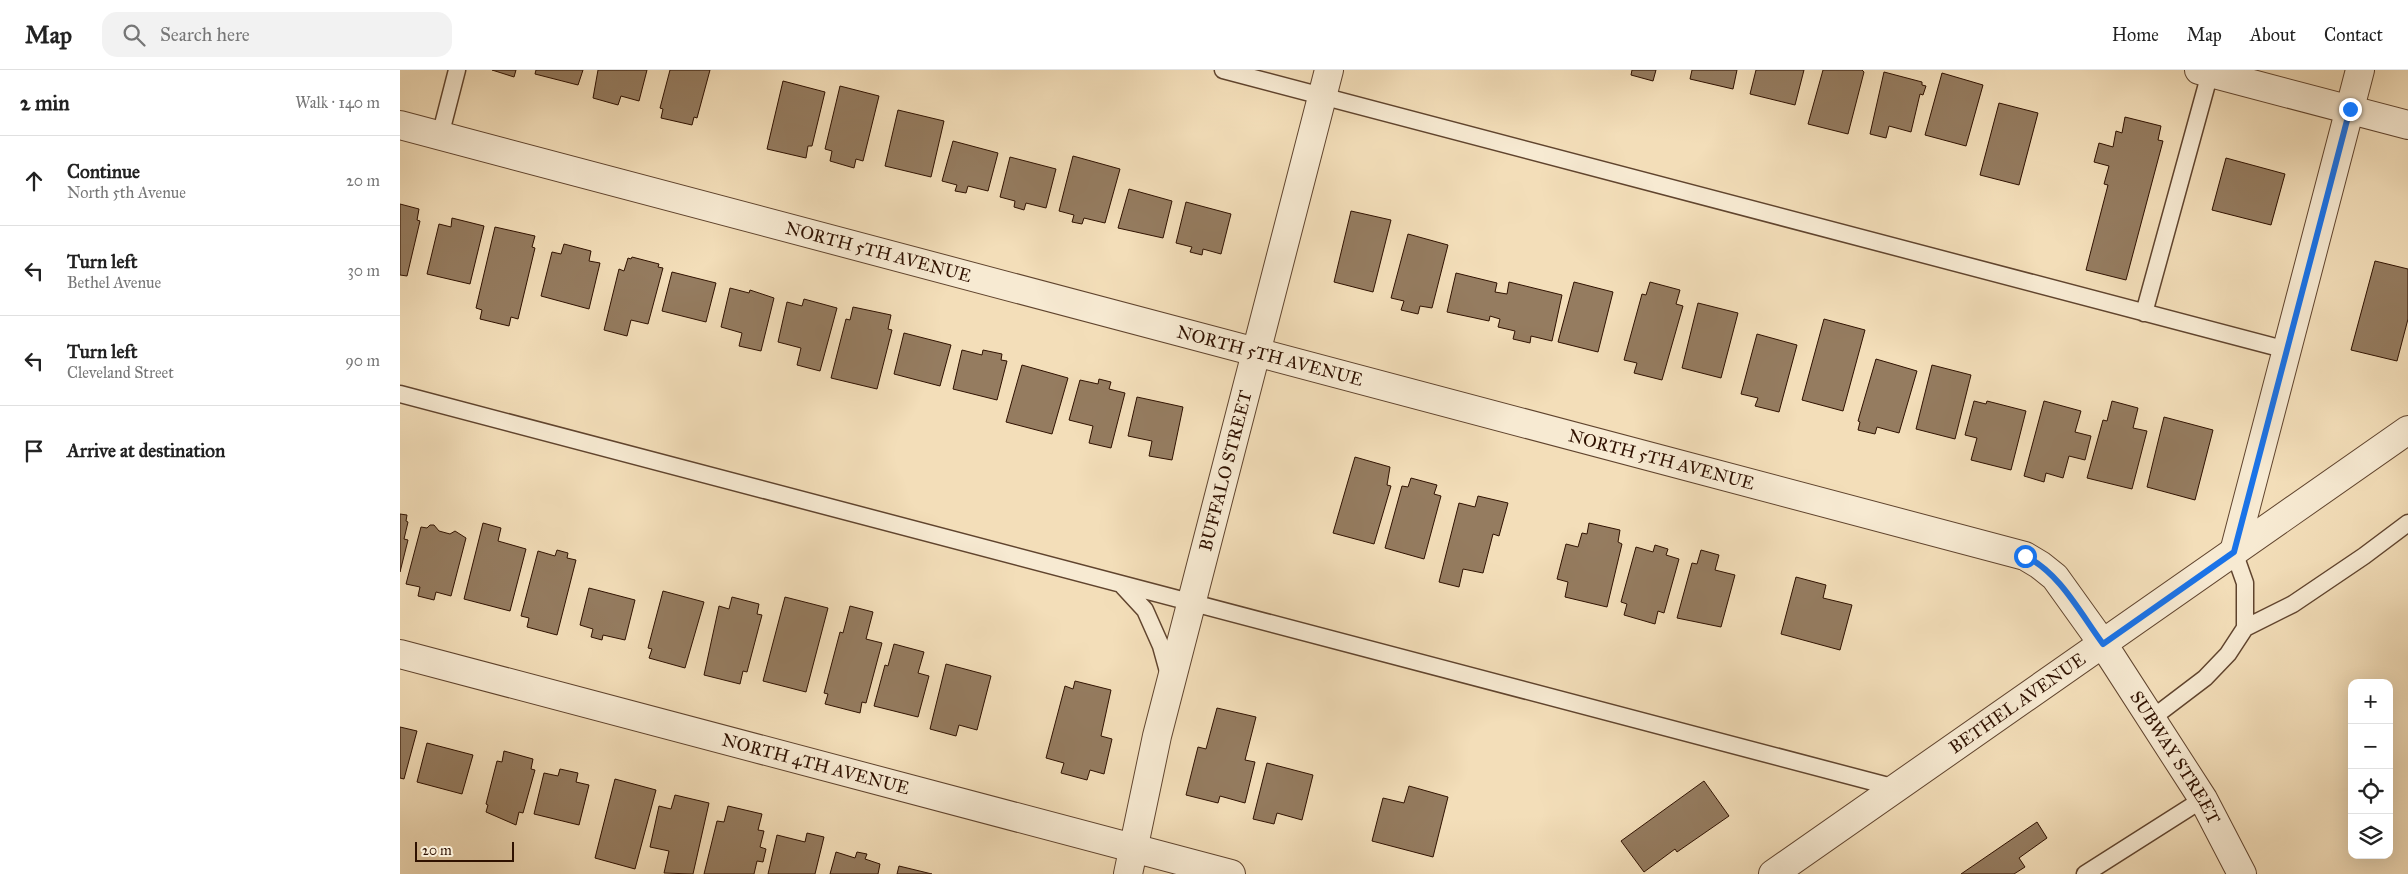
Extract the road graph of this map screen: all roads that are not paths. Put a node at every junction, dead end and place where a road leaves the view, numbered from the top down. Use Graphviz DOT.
graph roads {
  1 [pos="456,70"];
  2 [pos="1223,70"];
  3 [pos="1329,70"];
  4 [pos="2360,70"];
  5 [pos="2205,71"];
  6 [pos="1323,96"];
  7 [pos="2350,109"];
  8 [pos="2408,125"];
  9 [pos="400,126"];
  10 [pos="440,136"];
  11 [pos="2144,313"];
  12 [pos="2287,350"];
  13 [pos="1257,352"];
  14 [pos="400,394"];
  15 [pos="2408,430"];
  16 [pos="2408,522"];
  17 [pos="2234,552"];
  18 [pos="1121,584"];
  19 [pos="1192,603"];
  20 [pos="2245,628"];
  21 [pos="2103,644"];
  22 [pos="400,654"];
  23 [pos="1171,682"];
  24 [pos="2151,719"];
  25 [pos="1896,788"];
  26 [pos="2203,799"];
  27 [pos="1134,848"];
  28 [pos="1128,874"];
  29 [pos="1231,874"];
  30 [pos="1773,874"];
  31 [pos="2085,874"];
  32 [pos="2242,874"];
  1 -- 10 [label="lane"];
  2 -- 6 [label="lane"];
  3 -- 6 [label="street, BUFFALO STREET"];
  4 -- 7 [label="street"];
  5 -- 7 [label="street"];
  5 -- 11 [label="lane"];
  6 -- 11 [label="lane"];
  6 -- 13 [label="street, BUFFALO STREET"];
  7 -- 8 [label="street"];
  7 -- 12 [label="street"];
  9 -- 10 [label="street, NORTH 5TH AVENUE"];
  10 -- 13 [label="street, NORTH 5TH AVENUE"];
  11 -- 12 [label="lane"];
  12 -- 17 [label="street"];
  13 -- 19 [label="street, BUFFALO STREET"];
  13 -- 21 [label="street, NORTH 5TH AVENUE"];
  14 -- 18 [label="lane"];
  15 -- 17 [label="street, BETHEL AVENUE"];
  16 -- 20 [label="lane"];
  17 -- 20 [label="lane"];
  17 -- 21 [label="street, BETHEL AVENUE"];
  18 -- 19 [label="lane"];
  18 -- 23 [label="lane"];
  19 -- 23 [label="street, BUFFALO STREET"];
  19 -- 25 [label="lane"];
  20 -- 24 [label="lane"];
  21 -- 24 [label="street, SUBWAY STREET"];
  21 -- 25 [label="street, BETHEL AVENUE"];
  22 -- 27 [label="street, NORTH 4TH AVENUE"];
  23 -- 27 [label="street, BUFFALO STREET"];
  24 -- 26 [label="street, SUBWAY STREET"];
  25 -- 30 [label="street, BETHEL AVENUE"];
  26 -- 31 [label="lane"];
  26 -- 32 [label="street, SUBWAY STREET"];
  27 -- 28 [label="street, BUFFALO STREET"];
  27 -- 29 [label="street, NORTH 4TH AVENUE"];
}
